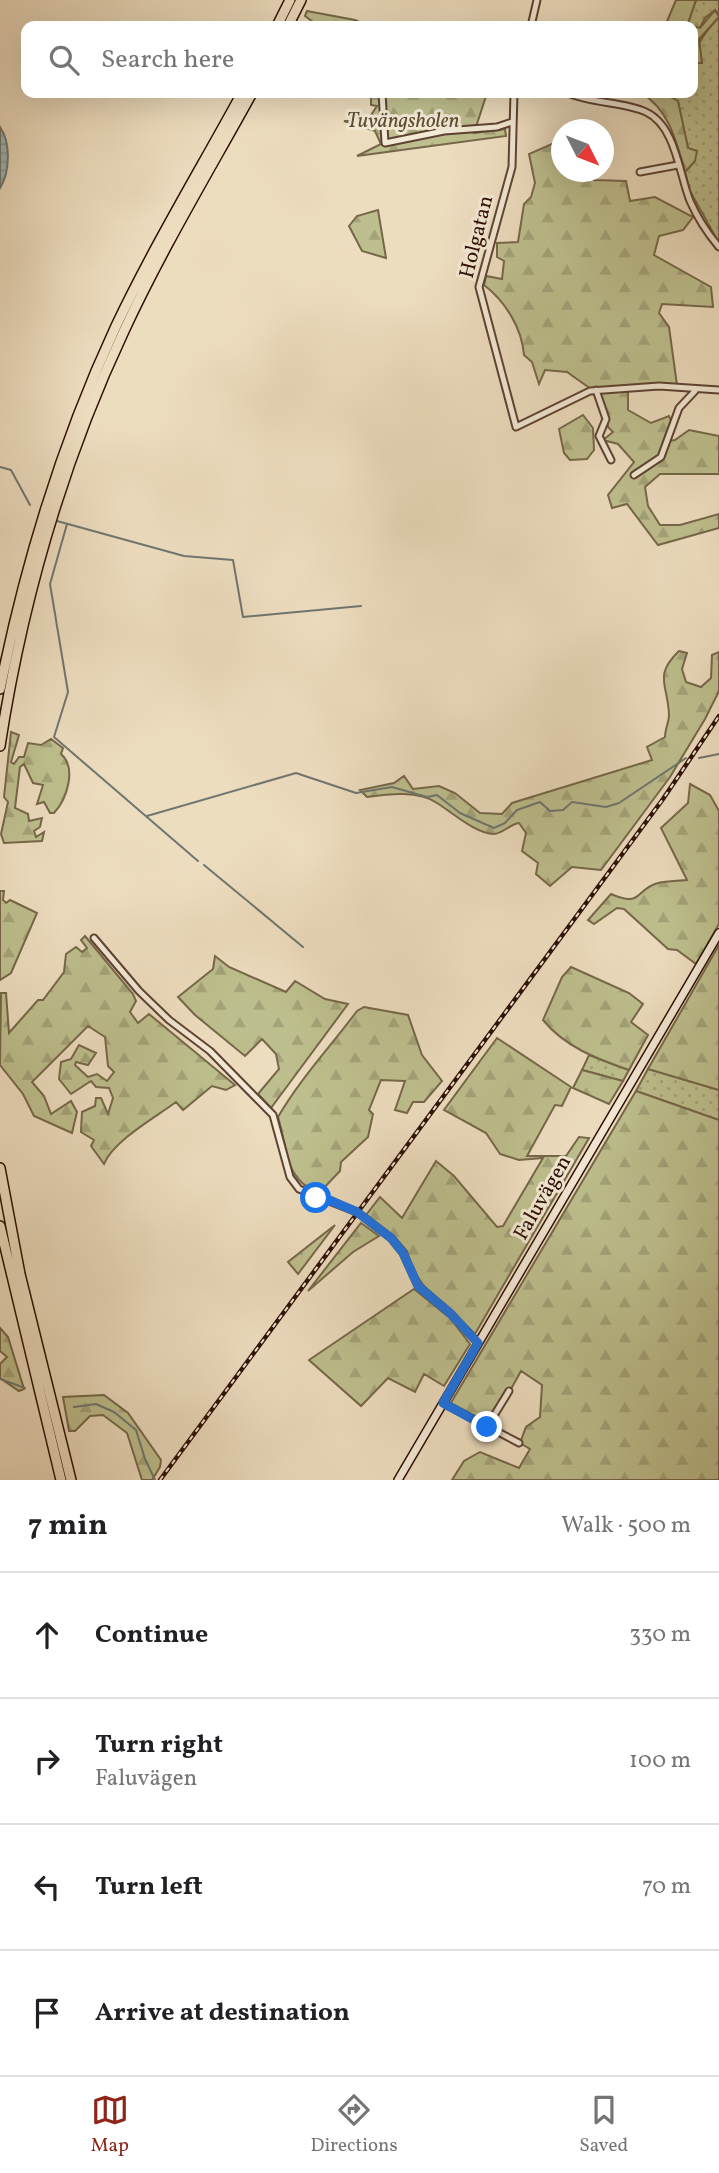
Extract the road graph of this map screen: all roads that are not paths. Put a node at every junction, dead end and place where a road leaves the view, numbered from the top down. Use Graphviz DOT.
graph roads {
  1 [pos="290,0"];
  2 [pos="301,0"];
  3 [pos="537,0"];
  4 [pos="280,21"];
  5 [pos="290,21"];
  6 [pos="532,21"];
  7 [pos="239,98"];
  8 [pos="249,98"];
  9 [pos="382,98"];
  10 [pos="514,98"];
  11 [pos="581,98"];
  12 [pos="512,122"];
  13 [pos="678,166"];
  14 [pos="640,172"];
  15 [pos="719,247"];
  16 [pos="596,390"];
  17 [pos="696,390"];
  18 [pos="719,390"];
  19 [pos="611,460"];
  20 [pos="634,475"];
  21 [pos="0,689"];
  22 [pos="0,746"];
  23 [pos="719,933"];
  24 [pos="94,938"];
  25 [pos="0,1168"];
  26 [pos="0,1226"];
  27 [pos="478,1343"];
  28 [pos="509,1391"];
  29 [pos="443,1403"];
  30 [pos="487,1427"];
  31 [pos="519,1443"];
  32 [pos="61,1480"];
  33 [pos="71,1480"];
  34 [pos="398,1480"];
  1 -- 4 [label="highway"];
  2 -- 5 [label="highway"];
  3 -- 6 [label="street"];
  7 -- 21 [label="highway"];
  8 -- 22 [label="highway"];
  9 -- 12 [label="street"];
  10 -- 12 [label="street, Holgatan"];
  11 -- 13 [label="street"];
  12 -- 16 [label="street, Holgatan"];
  13 -- 14 [label="street"];
  13 -- 15 [label="street"];
  16 -- 17 [label="street"];
  16 -- 19 [label="street"];
  17 -- 18 [label="street"];
  17 -- 20 [label="street"];
  23 -- 27 [label="street, Faluvägen"];
  24 -- 27 [label="street"];
  25 -- 33 [label="highway"];
  26 -- 32 [label="highway"];
  27 -- 29 [label="street, Faluvägen"];
  28 -- 30 [label="street"];
  29 -- 30 [label="street"];
  29 -- 34 [label="street, Faluvägen"];
  30 -- 31 [label="street"];
}
